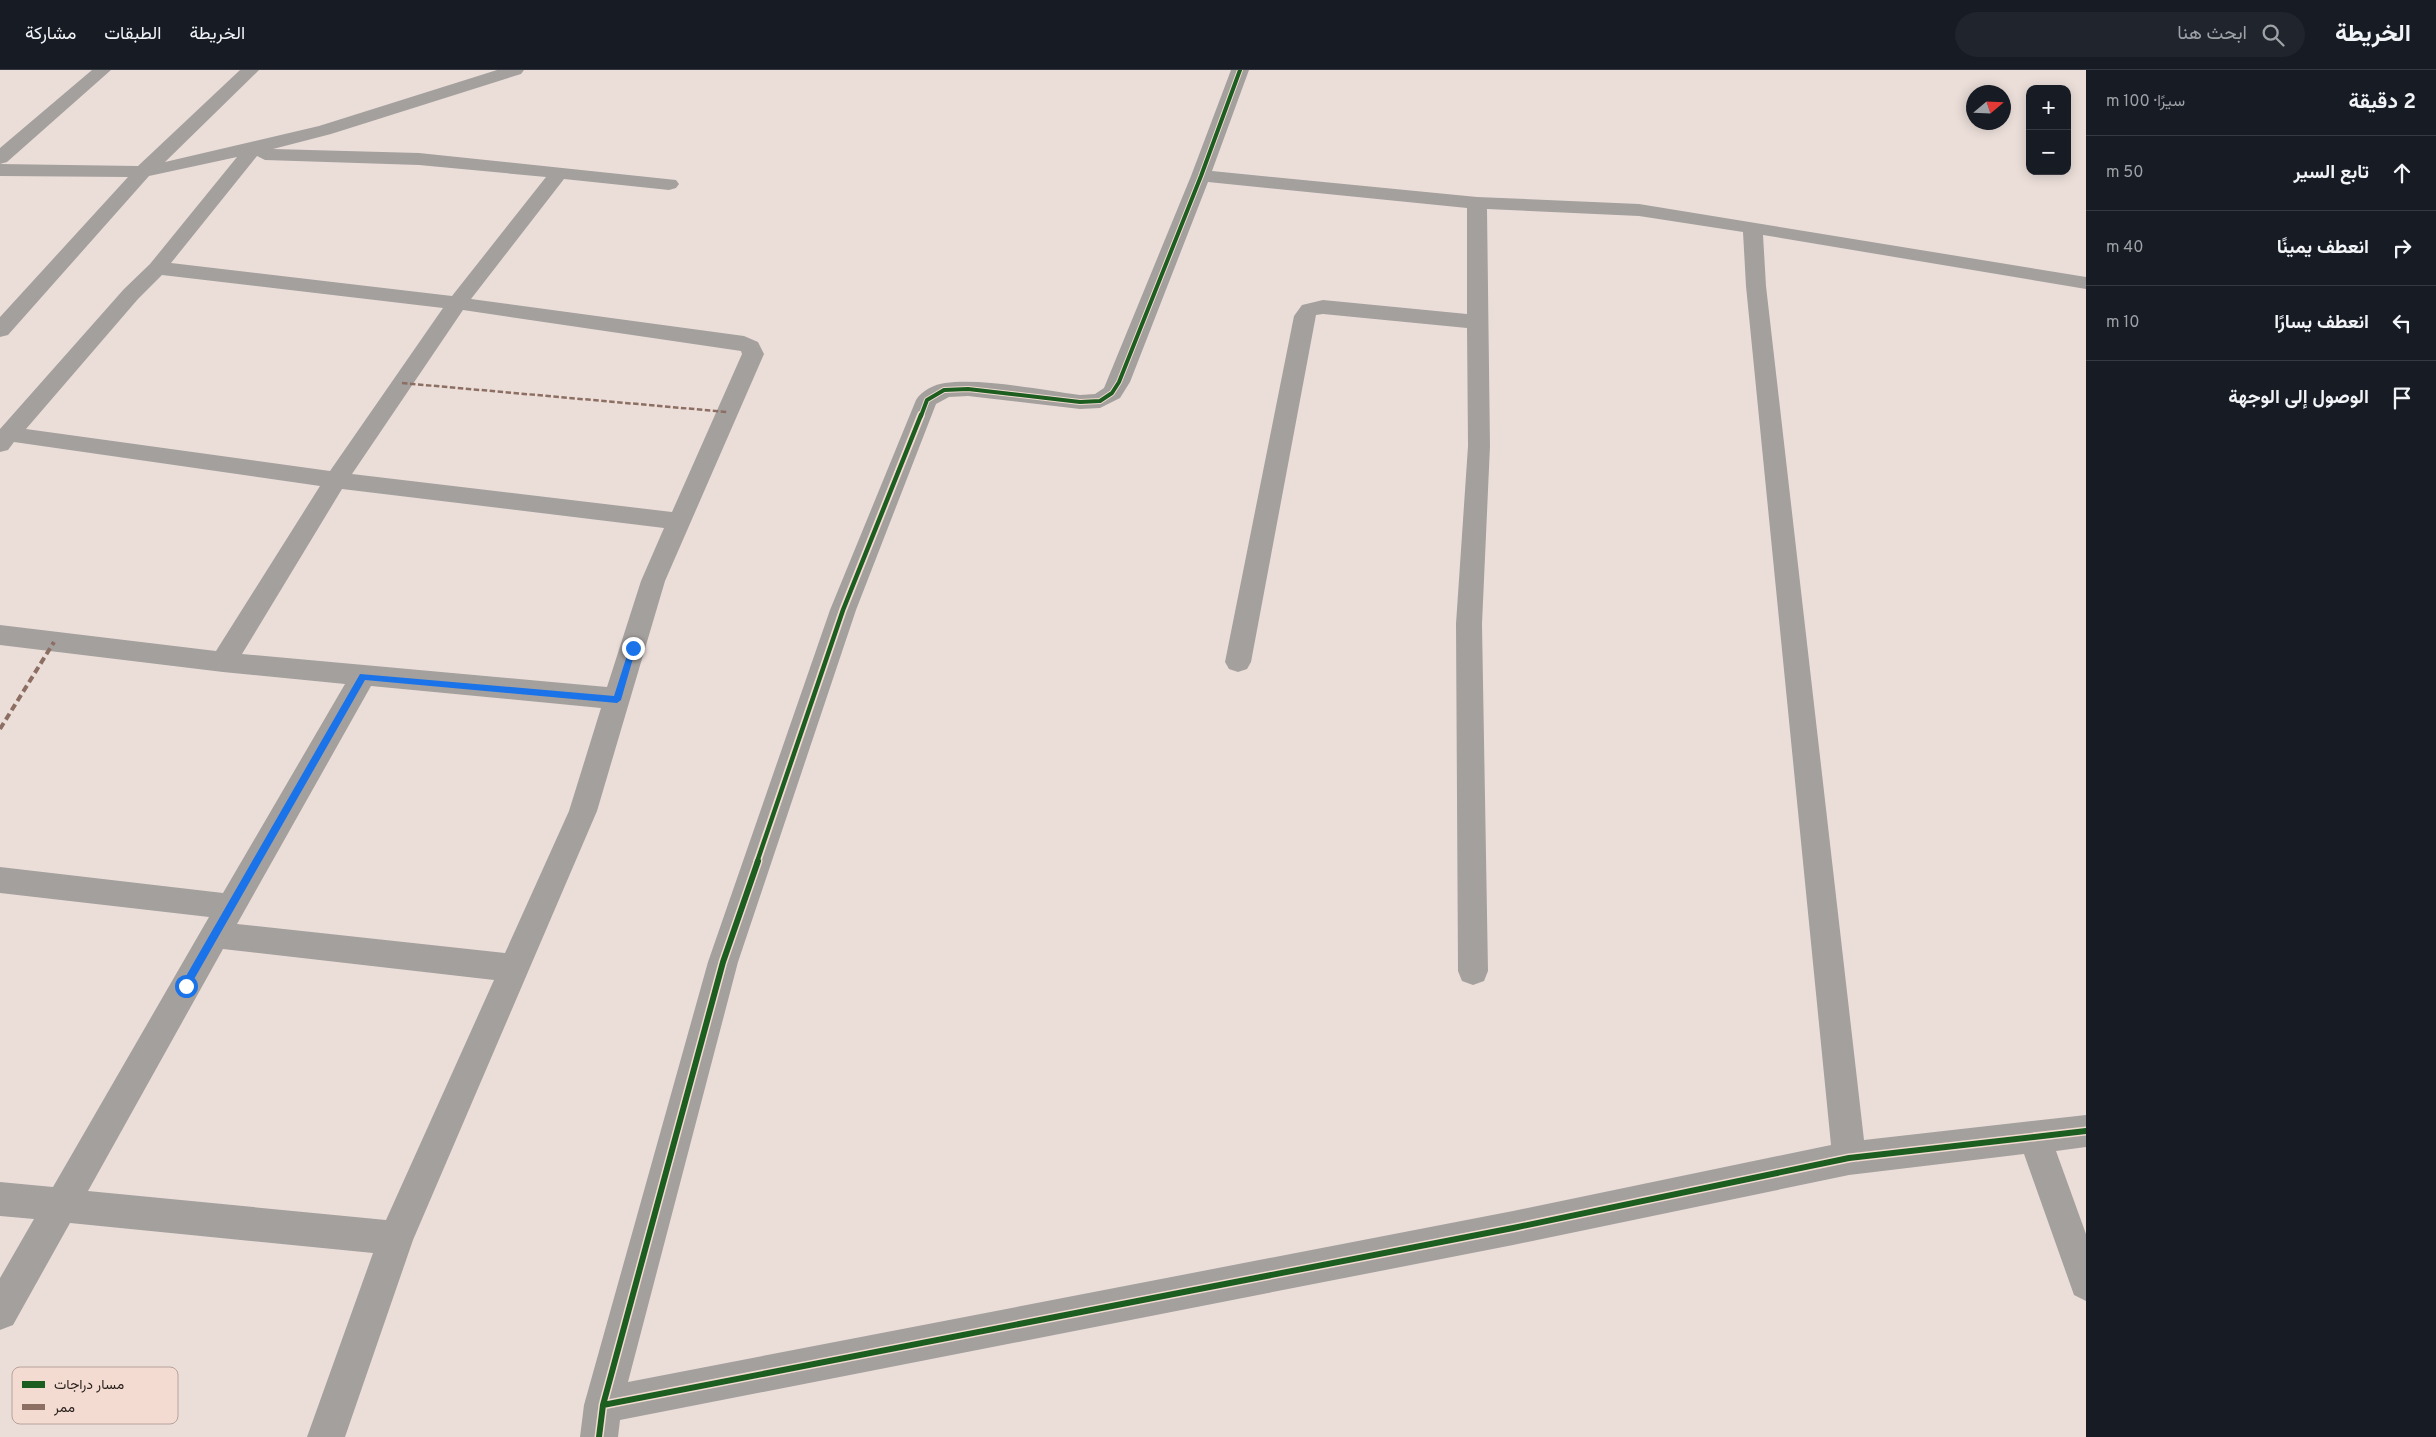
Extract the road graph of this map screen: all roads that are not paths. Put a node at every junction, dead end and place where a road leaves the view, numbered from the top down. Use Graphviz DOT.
graph roads {
  1 [pos="102,70"];
  2 [pos="250,70"];
  3 [pos="515,70"];
  4 [pos="1240,70"];
  5 [pos="251,151"];
  6 [pos="0,158"];
  7 [pos="0,170"];
  8 [pos="143,172"];
  9 [pos="560,172"];
  10 [pos="1201,176"];
  11 [pos="669,184"];
  12 [pos="1477,204"];
  13 [pos="1753,227"];
  14 [pos="157,268"];
  15 [pos="2086,283"];
  16 [pos="457,303"];
  17 [pos="3,322"];
  18 [pos="1478,322"];
  19 [pos="5,439"];
  20 [pos="336,480"];
  21 [pos="678,521"];
  22 [pos="0,635"];
  23 [pos="223,662"];
  24 [pos="1238,662"];
  25 [pos="363,676"];
  26 [pos="617,700"];
  27 [pos="0,880"];
  28 [pos="232,907"];
  29 [pos="215,935"];
  30 [pos="515,968"];
  31 [pos="1473,971"];
  32 [pos="2086,1131"];
  33 [pos="2034,1136"];
  34 [pos="1849,1158"];
  35 [pos="0,1199"];
  36 [pos="59,1205"];
  37 [pos="396,1238"];
  38 [pos="2086,1283"];
  39 [pos="0,1312"];
  40 [pos="601,1421"];
  41 [pos="326,1437"];
  1 -- 6 [label="street"];
  2 -- 8 [label="street"];
  3 -- 5 [label="street"];
  4 -- 10 [label="street"];
  5 -- 8 [label="street"];
  5 -- 9 [label="street"];
  5 -- 14 [label="street"];
  7 -- 8 [label="street"];
  8 -- 17 [label="street"];
  9 -- 11 [label="street"];
  9 -- 16 [label="street"];
  10 -- 12 [label="street"];
  10 -- 40 [label="street"];
  12 -- 13 [label="street"];
  12 -- 18 [label="street"];
  13 -- 15 [label="street"];
  13 -- 34 [label="street"];
  14 -- 16 [label="street"];
  14 -- 19 [label="street"];
  16 -- 20 [label="street"];
  16 -- 21 [label="street"];
  18 -- 24 [label="street"];
  18 -- 31 [label="street"];
  19 -- 20 [label="street"];
  20 -- 21 [label="street"];
  20 -- 23 [label="street"];
  21 -- 26 [label="street"];
  22 -- 23 [label="street"];
  23 -- 25 [label="street"];
  25 -- 26 [label="street"];
  25 -- 28 [label="street"];
  26 -- 30 [label="street"];
  27 -- 28 [label="street"];
  28 -- 29 [label="street"];
  29 -- 30 [label="street"];
  29 -- 36 [label="street"];
  30 -- 37 [label="street"];
  32 -- 33 [label="street"];
  33 -- 34 [label="street"];
  33 -- 38 [label="street"];
  34 -- 40 [label="street"];
  35 -- 36 [label="street"];
  36 -- 37 [label="street"];
  36 -- 39 [label="street"];
  37 -- 41 [label="street"];
}
